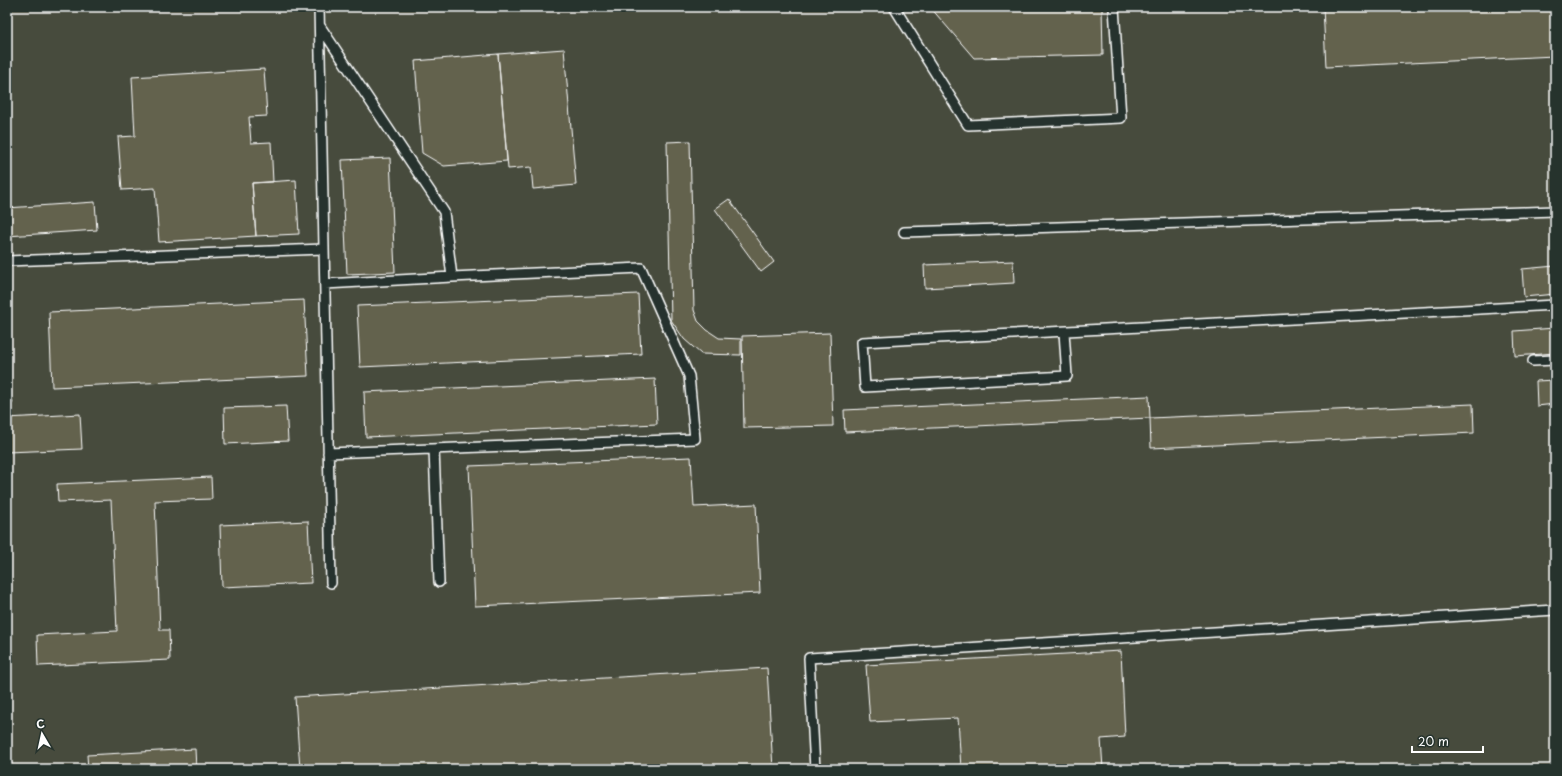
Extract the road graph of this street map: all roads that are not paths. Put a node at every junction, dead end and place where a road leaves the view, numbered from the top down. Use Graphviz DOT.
graph roads {
  1 [pos="319,7"];
  2 [pos="894,7"];
  3 [pos="1114,7"];
  4 [pos="320,26"];
  5 [pos="1555,211"];
  6 [pos="904,232"];
  7 [pos="324,249"];
  8 [pos="7,261"];
  9 [pos="452,276"];
  10 [pos="325,284"];
  11 [pos="1555,304"];
  12 [pos="1064,332"];
  13 [pos="1533,360"];
  14 [pos="1555,360"];
  15 [pos="434,449"];
  16 [pos="328,453"];
  17 [pos="439,582"];
  18 [pos="331,583"];
  19 [pos="1555,610"];
  20 [pos="815,769"];
  1 -- 4 [label="lane"];
  2 -- 3 [label="lane"];
  4 -- 7 [label="lane"];
  4 -- 9 [label="lane"];
  5 -- 6 [label="lane"];
  7 -- 8 [label="lane"];
  7 -- 10 [label="lane"];
  9 -- 10 [label="lane"];
  9 -- 15 [label="lane"];
  10 -- 16 [label="lane"];
  11 -- 12 [label="lane"];
  12 -- 12 [label="lane"];
  13 -- 14 [label="lane"];
  15 -- 16 [label="lane"];
  15 -- 17 [label="lane"];
  16 -- 18 [label="lane"];
  19 -- 20 [label="lane"];
}
